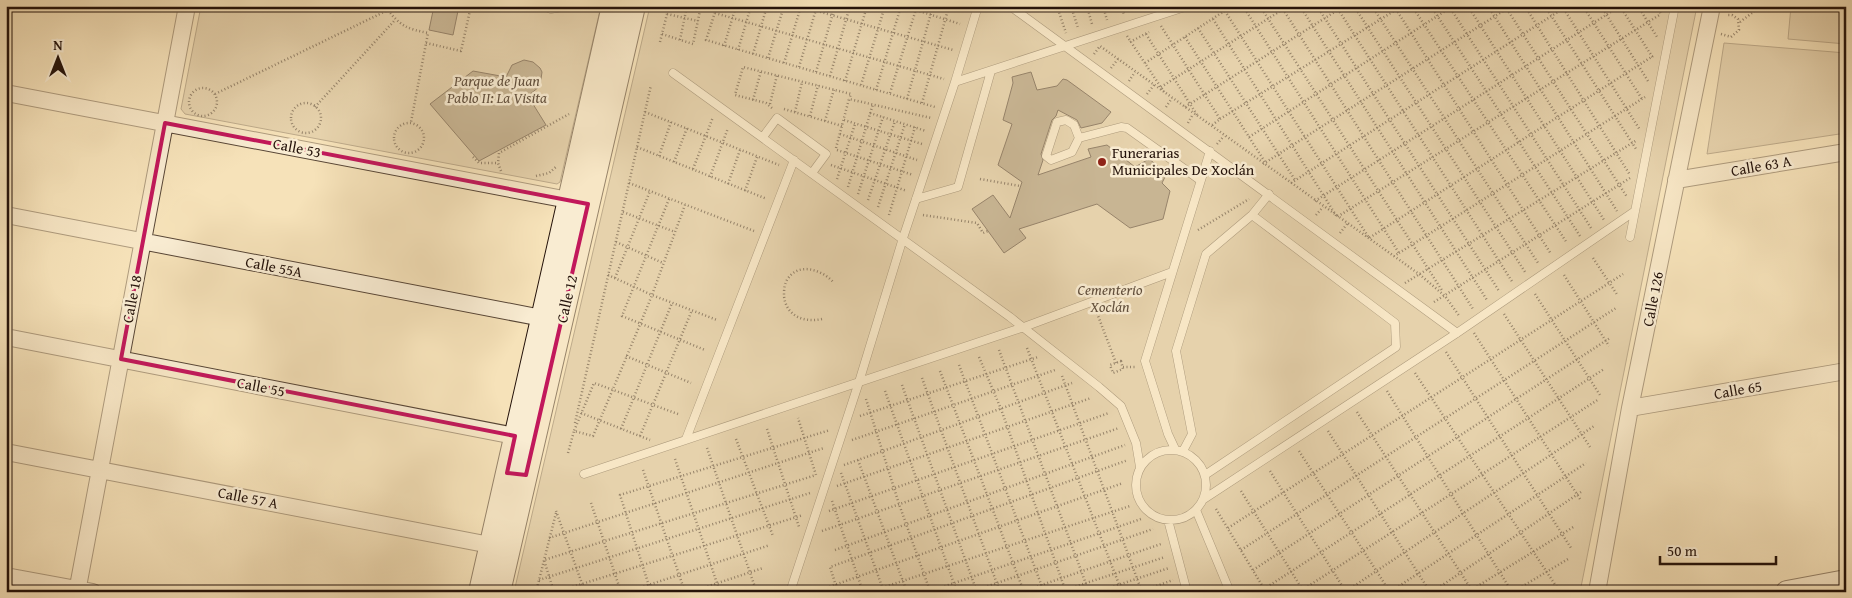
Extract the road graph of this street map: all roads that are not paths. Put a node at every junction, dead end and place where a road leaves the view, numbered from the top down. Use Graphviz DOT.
graph roads {
  1 [pos="187,6"];
  2 [pos="544,6"];
  3 [pos="568,6"];
  4 [pos="614,6"];
  5 [pos="634,6"];
  6 [pos="978,6"];
  7 [pos="1010,6"];
  8 [pos="1188,6"];
  9 [pos="1671,8"];
  10 [pos="1716,12"];
  11 [pos="1066,46"];
  12 [pos="991,71"];
  13 [pos="673,72"];
  14 [pos="955,82"];
  15 [pos="6,93"];
  16 [pos="165,123"];
  17 [pos="763,137"];
  18 [pos="1079,138"];
  19 [pos="1212,149"];
  20 [pos="1846,152"];
  21 [pos="794,160"];
  22 [pos="812,173"];
  23 [pos="1200,180"];
  24 [pos="1676,180"];
  25 [pos="1269,194"];
  26 [pos="916,199"];
  27 [pos="579,202"];
  28 [pos="1635,211"];
  29 [pos="6,215"];
  30 [pos="1252,216"];
  31 [pos="903,238"];
  32 [pos="1630,238"];
  33 [pos="143,242"];
  34 [pos="1172,272"];
  35 [pos="542,318"];
  36 [pos="1024,327"];
  37 [pos="1457,333"];
  38 [pos="6,338"];
  39 [pos="121,359"];
  40 [pos="1846,371"];
  41 [pos="859,382"];
  42 [pos="1630,408"];
  43 [pos="515,436"];
  44 [pos="686,439"];
  45 [pos="1179,450"];
  46 [pos="6,452"];
  47 [pos="1140,467"];
  48 [pos="100,470"];
  49 [pos="516,474"];
  50 [pos="584,474"];
  51 [pos="1205,475"];
  52 [pos="1204,499"];
  53 [pos="1196,510"];
  54 [pos="1168,520"];
  55 [pos="490,545"];
  56 [pos="6,576"];
  57 [pos="1846,581"];
  58 [pos="82,591"];
  59 [pos="480,592"];
  60 [pos="499,592"];
  61 [pos="790,592"];
  62 [pos="1188,592"];
  63 [pos="1230,592"];
  64 [pos="1598,592"];
  65 [pos="1787,592"];
  1 -- 16 [label="street, Calle 18"];
  2 -- 3 [label="lane"];
  4 -- 27 [label="street, Calle 12"];
  5 -- 27 [label="street, Calle 12"];
  6 -- 14 [label="lane"];
  7 -- 11 [label="lane"];
  8 -- 11 [label="lane"];
  9 -- 28 [label="lane"];
  10 -- 24 [label="street, Calle 126"];
  11 -- 12 [label="lane"];
  11 -- 19 [label="lane"];
  12 -- 14 [label="lane"];
  12 -- 26 [label="lane"];
  13 -- 17 [label="lane"];
  14 -- 26 [label="lane"];
  15 -- 16 [label="street, Calle 53"];
  16 -- 27 [label="street, Calle 53"];
  16 -- 33 [label="street, Calle 18"];
  17 -- 21 [label="lane"];
  17 -- 22 [label="lane"];
  18 -- 18 [label="lane"];
  18 -- 23 [label="lane"];
  19 -- 23 [label="lane"];
  19 -- 25 [label="lane"];
  20 -- 24 [label="street, Calle 63 A"];
  21 -- 22 [label="lane"];
  21 -- 44 [label="lane"];
  22 -- 31 [label="lane"];
  23 -- 34 [label="lane"];
  24 -- 42 [label="street, Calle 126"];
  25 -- 30 [label="lane"];
  25 -- 37 [label="lane"];
  26 -- 31 [label="lane"];
  27 -- 35 [label="street, Calle 12"];
  27 -- 49 [label="street, Calle 12"];
  28 -- 32 [label="lane"];
  28 -- 37 [label="lane"];
  29 -- 33 [label="street, Calle 55A"];
  30 -- 45 [label="lane"];
  30 -- 51 [label="lane"];
  31 -- 36 [label="lane"];
  31 -- 41 [label="lane"];
  33 -- 35 [label="street, Calle 55A"];
  33 -- 39 [label="street, Calle 18"];
  34 -- 36 [label="lane"];
  34 -- 45 [label="lane"];
  35 -- 43 [label="street, Calle 12"];
  36 -- 41 [label="lane"];
  36 -- 47 [label="lane"];
  37 -- 52 [label="lane"];
  38 -- 39 [label="street, Calle 55"];
  39 -- 43 [label="street, Calle 55"];
  39 -- 48 [label="street, Calle 18"];
  40 -- 42 [label="street, Calle 65"];
  41 -- 44 [label="lane"];
  41 -- 61 [label="lane"];
  42 -- 64 [label="street, Calle 126"];
  43 -- 49 [label="street, Calle 12"];
  44 -- 50 [label="lane"];
  45 -- 47 [label="lane"];
  45 -- 51 [label="lane"];
  46 -- 48 [label="street, Calle 57 A"];
  47 -- 54 [label="lane"];
  48 -- 55 [label="street, Calle 57 A"];
  48 -- 58 [label="street, Calle 18"];
  49 -- 55 [label="street, Calle 12"];
  49 -- 60 [label="street, Calle 12"];
  51 -- 52 [label="lane"];
  52 -- 53 [label="lane"];
  53 -- 54 [label="lane"];
  53 -- 63 [label="lane"];
  54 -- 62 [label="lane"];
  55 -- 59 [label="street, Calle 12"];
  56 -- 58 [label="street"];
  57 -- 65 [label="street"];
}
